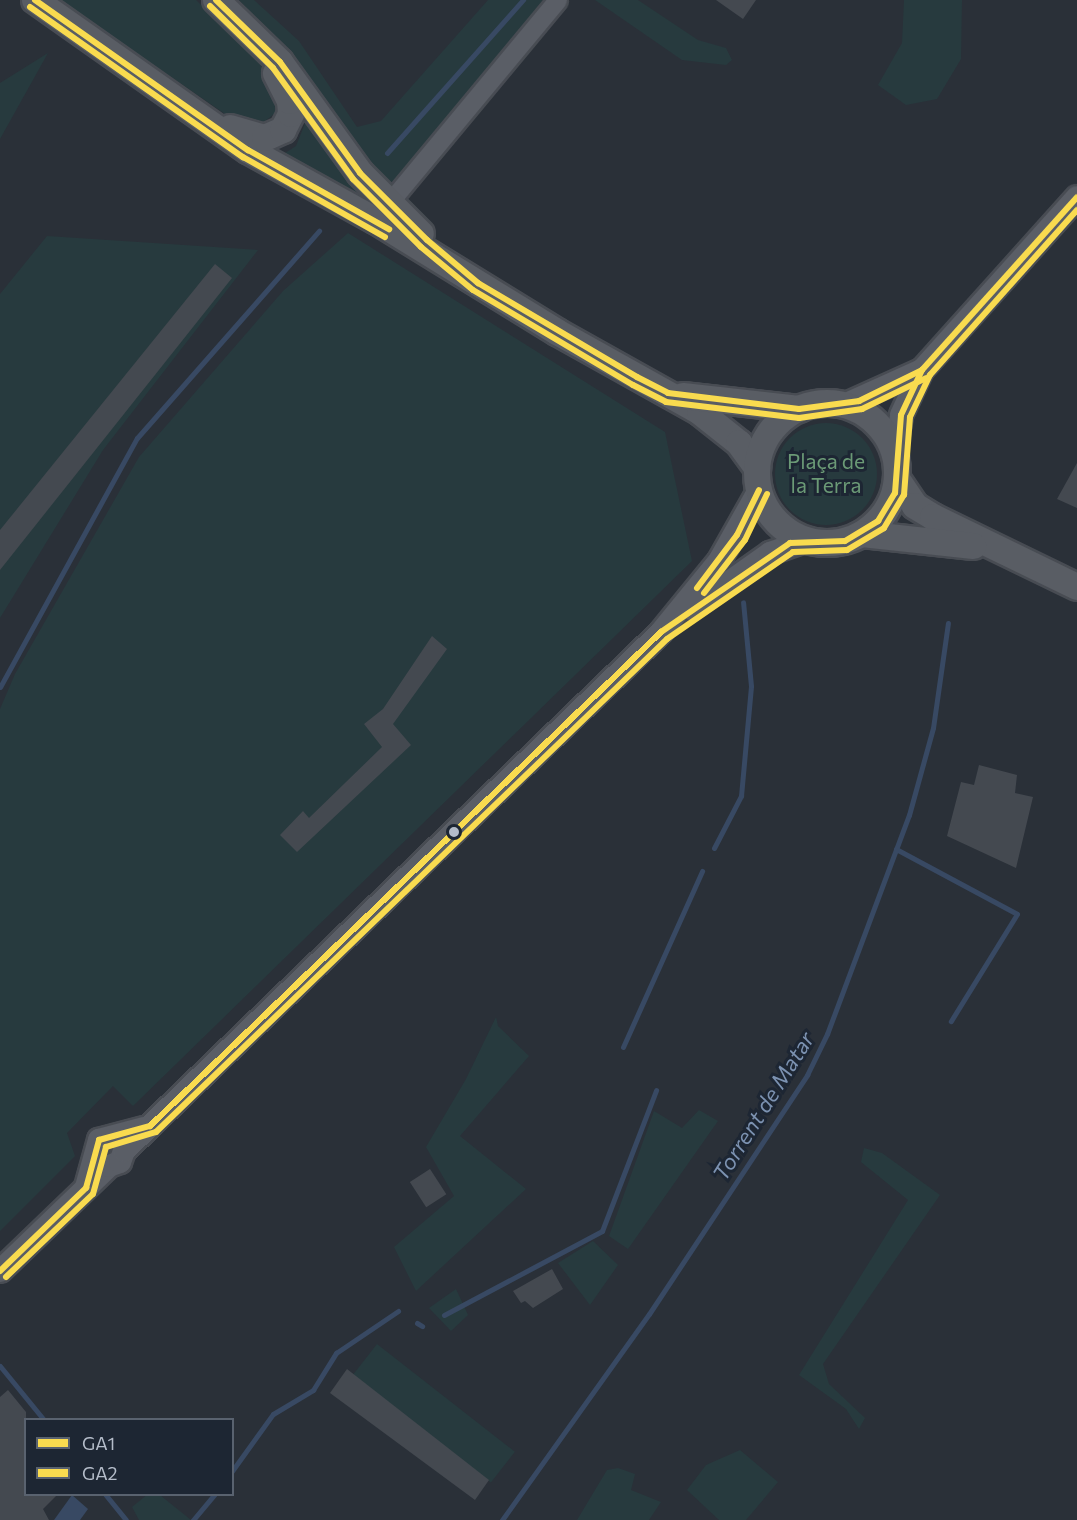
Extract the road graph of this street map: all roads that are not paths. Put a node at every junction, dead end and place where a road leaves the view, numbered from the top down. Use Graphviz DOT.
graph roads {
  1 [pos="35,0"];
  2 [pos="216,0"];
  3 [pos="558,0"];
  4 [pos="260,44"];
  5 [pos="210,120"];
  6 [pos="1077,197"];
  7 [pos="388,205"];
  8 [pos="478,283"];
  9 [pos="922,370"];
  10 [pos="668,393"];
  11 [pos="844,405"];
  12 [pos="799,409"];
  13 [pos="895,454"];
  14 [pos="758,479"];
  15 [pos="897,479"];
  16 [pos="862,534"];
  17 [pos="807,540"];
  18 [pos="994,550"];
  19 [pos="1077,587"];
  20 [pos="661,632"];
  21 [pos="0,1271"];
  1 -- 5 [label="main road"];
  2 -- 4 [label="main road"];
  3 -- 7 [label="street"];
  4 -- 5 [label="main road"];
  4 -- 7 [label="main road"];
  5 -- 8 [label="main road"];
  6 -- 9 [label="street"];
  7 -- 8 [label="main road"];
  8 -- 10 [label="main road"];
  9 -- 11 [label="street"];
  9 -- 13 [label="street"];
  10 -- 12 [label="main road"];
  10 -- 14 [label="main road"];
  11 -- 12 [label="main road"];
  11 -- 13 [label="main road"];
  12 -- 14 [label="main road"];
  13 -- 15 [label="main road"];
  14 -- 17 [label="main road"];
  14 -- 20 [label="street"];
  15 -- 16 [label="main road"];
  15 -- 18 [label="main road"];
  16 -- 17 [label="main road"];
  16 -- 18 [label="main road"];
  17 -- 20 [label="street"];
  18 -- 19 [label="main road"];
  20 -- 21 [label="street"];
}
